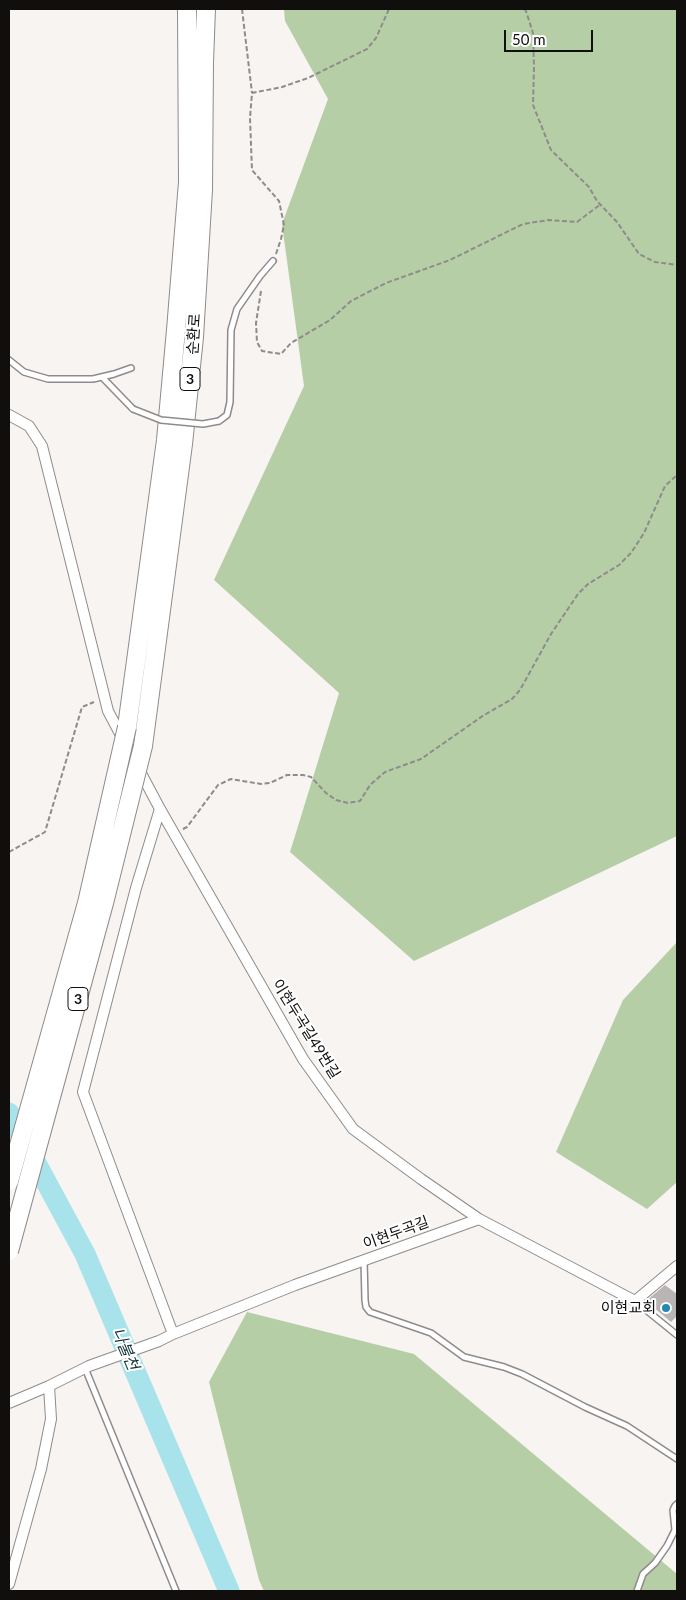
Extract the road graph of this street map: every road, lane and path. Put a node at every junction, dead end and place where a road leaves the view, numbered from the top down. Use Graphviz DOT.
graph roads {
  1 [pos="187,9"];
  2 [pos="206,9"];
  3 [pos="242,9"];
  4 [pos="389,9"];
  5 [pos="524,9"];
  6 [pos="252,93"];
  7 [pos="601,204"];
  8 [pos="273,261"];
  9 [pos="677,265"];
  10 [pos="266,269"];
  11 [pos="9,360"];
  12 [pos="131,368"];
  13 [pos="102,377"];
  14 [pos="9,415"];
  15 [pos="677,475"];
  16 [pos="105,696"];
  17 [pos="160,809"];
  18 [pos="174,833"];
  19 [pos="9,852"];
  20 [pos="9,1181"];
  21 [pos="479,1219"];
  22 [pos="9,1251"];
  23 [pos="364,1260"];
  24 [pos="677,1266"];
  25 [pos="634,1301"];
  26 [pos="173,1334"];
  27 [pos="677,1335"];
  28 [pos="87,1367"];
  29 [pos="50,1386"];
  30 [pos="9,1403"];
  31 [pos="677,1459"];
  32 [pos="677,1504"];
  33 [pos="9,1584"];
  34 [pos="176,1591"];
  35 [pos="637,1591"];
  1 -- 20 [label="highway, 순환로 / 3, bridge"];
  2 -- 22 [label="highway, 순환로 / 3, bridge"];
  3 -- 6 [label="path"];
  4 -- 6 [label="path"];
  5 -- 7 [label="path"];
  6 -- 8 [label="path"];
  7 -- 9 [label="path"];
  7 -- 10 [label="path"];
  8 -- 10 [label="lane"];
  10 -- 13 [label="lane, bridge"];
  11 -- 13 [label="lane"];
  12 -- 13 [label="lane"];
  14 -- 16 [label="street, 이현두곡길49번길"];
  15 -- 18 [label="path"];
  16 -- 17 [label="street, 이현두곡길49번길"];
  16 -- 19 [label="path"];
  17 -- 18 [label="street, 이현두곡길49번길"];
  17 -- 26 [label="street"];
  18 -- 21 [label="street, 이현두곡길49번길"];
  21 -- 23 [label="street, 이현두곡길"];
  21 -- 25 [label="street"];
  23 -- 26 [label="street, 이현두곡길"];
  23 -- 31 [label="lane"];
  24 -- 25 [label="street"];
  25 -- 27 [label="lane"];
  26 -- 28 [label="street, 이현두곡길"];
  28 -- 29 [label="street"];
  28 -- 34 [label="lane"];
  29 -- 30 [label="street"];
  29 -- 33 [label="street"];
  32 -- 35 [label="lane"];
}
